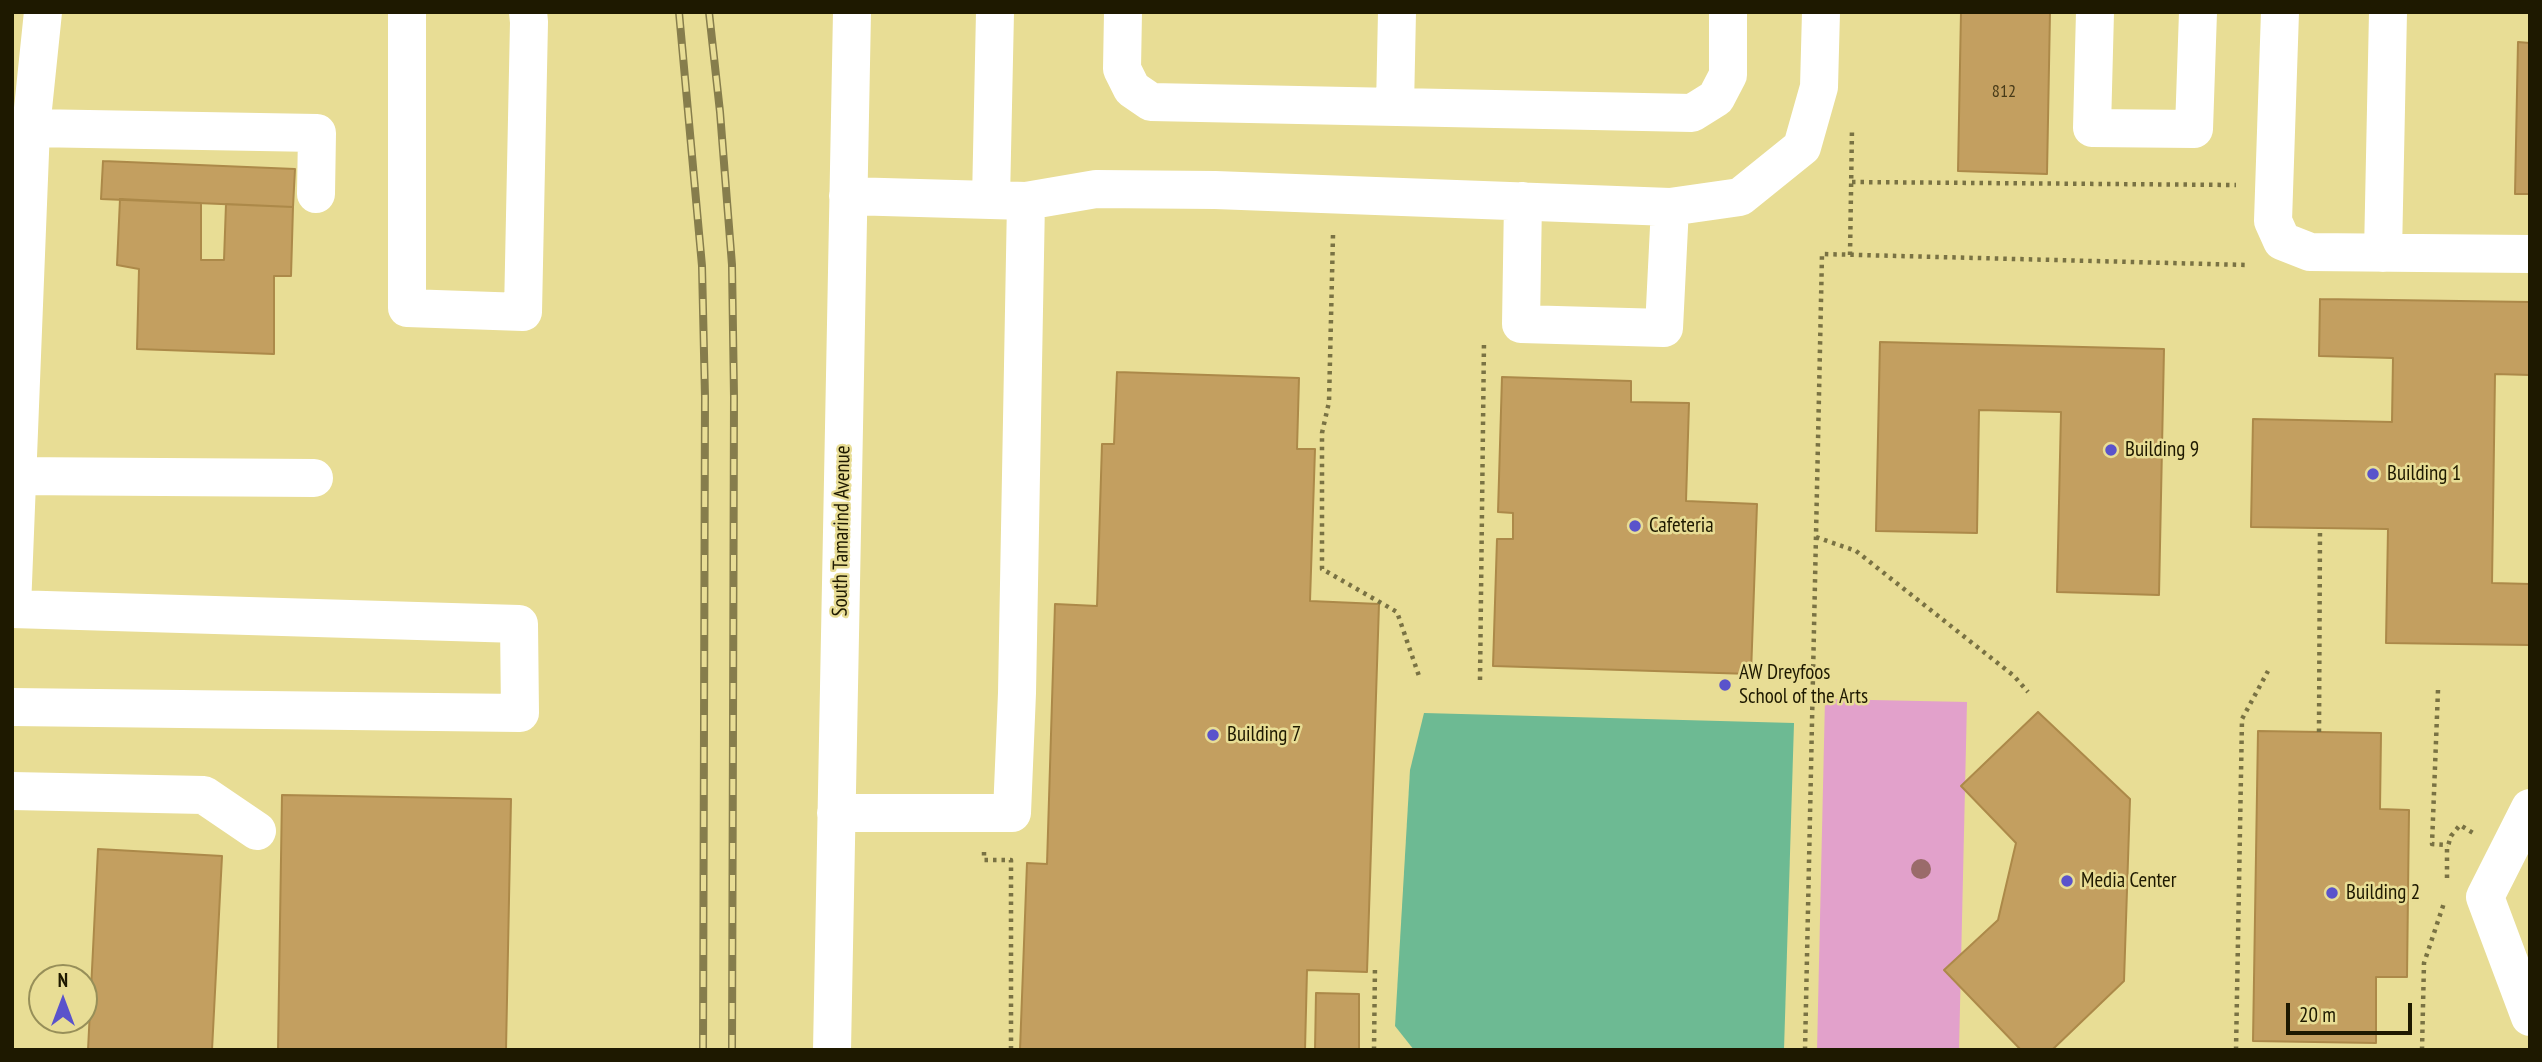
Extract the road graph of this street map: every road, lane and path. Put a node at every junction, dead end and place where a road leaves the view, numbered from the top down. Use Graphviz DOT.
graph roads {
  1 [pos="43,12"];
  2 [pos="407,12"];
  3 [pos="528,12"];
  4 [pos="852,12"];
  5 [pos="995,12"];
  6 [pos="1123,12"];
  7 [pos="1397,12"];
  8 [pos="1728,12"];
  9 [pos="1821,12"];
  10 [pos="2095,12"];
  11 [pos="2197,12"];
  12 [pos="2280,12"];
  13 [pos="2388,12"];
  14 [pos="1395,107"];
  15 [pos="1853,117"];
  16 [pos="24,150"];
  17 [pos="1852,182"];
  18 [pos="2244,185"];
  19 [pos="316,194"];
  20 [pos="848,197"];
  21 [pos="1009,200"];
  22 [pos="1523,201"];
  23 [pos="1670,207"];
  24 [pos="1333,228"];
  25 [pos="2382,253"];
  26 [pos="2530,254"];
  27 [pos="1850,255"];
  28 [pos="2248,265"];
  29 [pos="18,312"];
  30 [pos="1484,334"];
  31 [pos="15,476"];
  32 [pos="314,478"];
  33 [pos="2320,528"];
  34 [pos="1816,537"];
  35 [pos="12,609"];
  36 [pos="2268,671"];
  37 [pos="1420,679"];
  38 [pos="1480,680"];
  39 [pos="2438,690"];
  40 [pos="2028,692"];
  41 [pos="12,707"];
  42 [pos="2319,732"];
  43 [pos="12,791"];
  44 [pos="2530,807"];
  45 [pos="836,813"];
  46 [pos="984,813"];
  47 [pos="257,831"];
  48 [pos="2448,845"];
  49 [pos="2447,896"];
  50 [pos="1376,965"];
  51 [pos="2530,1017"];
  52 [pos="832,1050"];
  53 [pos="1011,1050"];
  54 [pos="1374,1050"];
  55 [pos="1805,1050"];
  56 [pos="2236,1050"];
  57 [pos="2422,1050"];
  1 -- 16 [label="street"];
  2 -- 3 [label="street"];
  4 -- 20 [label="street, South Tamarind Avenue"];
  5 -- 21 [label="street"];
  6 -- 14 [label="street"];
  7 -- 14 [label="street"];
  8 -- 14 [label="street"];
  9 -- 23 [label="street"];
  10 -- 11 [label="street"];
  12 -- 25 [label="street"];
  13 -- 25 [label="street"];
  15 -- 17 [label="path"];
  16 -- 19 [label="street"];
  16 -- 29 [label="street"];
  17 -- 18 [label="path"];
  17 -- 27 [label="path"];
  20 -- 21 [label="street"];
  20 -- 45 [label="street, South Tamarind Avenue"];
  21 -- 22 [label="street"];
  21 -- 46 [label="street"];
  22 -- 23 [label="street"];
  22 -- 23 [label="street"];
  24 -- 37 [label="path"];
  25 -- 26 [label="street"];
  27 -- 28 [label="path"];
  27 -- 34 [label="path"];
  29 -- 31 [label="street"];
  30 -- 38 [label="path"];
  31 -- 32 [label="street"];
  31 -- 35 [label="street"];
  33 -- 42 [label="path"];
  34 -- 40 [label="path"];
  34 -- 55 [label="path"];
  35 -- 41 [label="street"];
  36 -- 56 [label="path"];
  39 -- 48 [label="path"];
  43 -- 47 [label="street"];
  44 -- 51 [label="street"];
  45 -- 46 [label="street"];
  45 -- 52 [label="street, South Tamarind Avenue"];
  46 -- 53 [label="path"];
  49 -- 57 [label="path"];
  50 -- 54 [label="path"];
}
